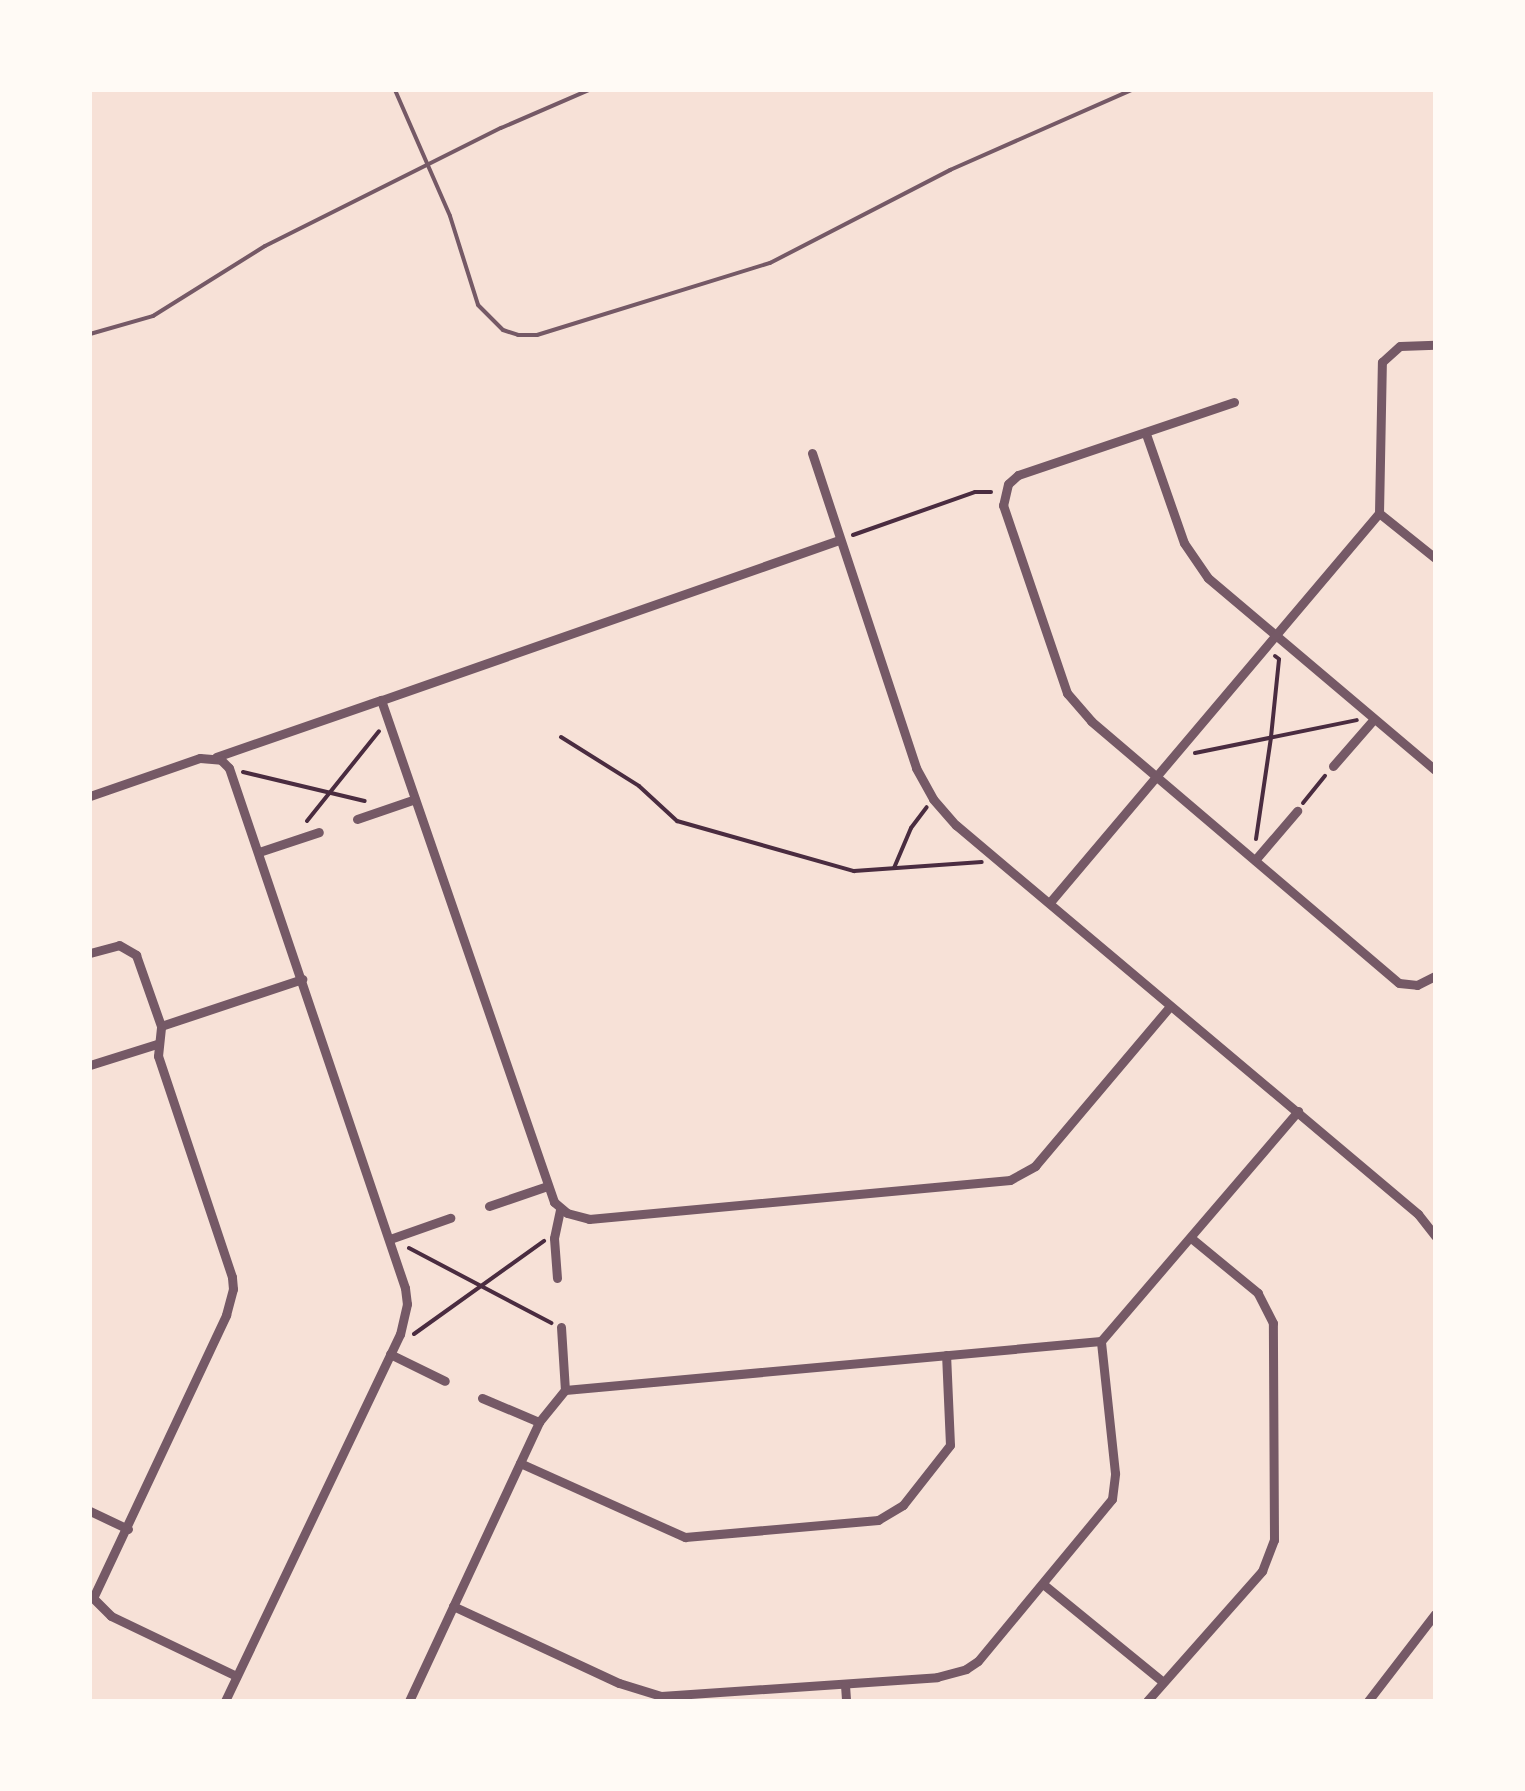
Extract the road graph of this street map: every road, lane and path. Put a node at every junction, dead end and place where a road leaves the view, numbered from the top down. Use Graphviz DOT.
graph roads {
  1 [pos="394,90"];
  2 [pos="588,90"];
  3 [pos="1131,90"];
  4 [pos="428,166"];
  5 [pos="90,334"];
  6 [pos="1435,345"];
  7 [pos="1234,402"];
  8 [pos="1146,434"];
  9 [pos="812,453"];
  10 [pos="1003,492"];
  11 [pos="1379,513"];
  12 [pos="840,540"];
  13 [pos="1435,558"];
  14 [pos="1277,637"];
  15 [pos="1266,650"];
  16 [pos="381,700"];
  17 [pos="1374,719"];
  18 [pos="1356,720"];
  19 [pos="388,722"];
  20 [pos="562,737"];
  21 [pos="1271,737"];
  22 [pos="1193,754"];
  23 [pos="213,758"];
  24 [pos="1334,766"];
  25 [pos="229,768"];
  26 [pos="1435,770"];
  27 [pos="1156,777"];
  28 [pos="330,792"];
  29 [pos="90,796"];
  30 [pos="415,799"];
  31 [pos="933,800"];
  32 [pos="390,808"];
  33 [pos="1297,811"];
  34 [pos="357,819"];
  35 [pos="320,832"];
  36 [pos="292,841"];
  37 [pos="1263,850"];
  38 [pos="258,852"];
  39 [pos="1255,860"];
  40 [pos="1001,861"];
  41 [pos="894,868"];
  42 [pos="1051,901"];
  43 [pos="90,953"];
  44 [pos="1435,976"];
  45 [pos="302,978"];
  46 [pos="1170,1006"];
  47 [pos="160,1026"];
  48 [pos="158,1044"];
  49 [pos="90,1065"];
  50 [pos="1298,1111"];
  51 [pos="547,1186"];
  52 [pos="489,1206"];
  53 [pos="560,1209"];
  54 [pos="450,1218"];
  55 [pos="405,1234"];
  56 [pos="1435,1236"];
  57 [pos="554,1238"];
  58 [pos="1191,1238"];
  59 [pos="390,1239"];
  60 [pos="557,1278"];
  61 [pos="481,1285"];
  62 [pos="562,1326"];
  63 [pos="400,1334"];
  64 [pos="1101,1342"];
  65 [pos="390,1354"];
  66 [pos="946,1354"];
  67 [pos="446,1381"];
  68 [pos="566,1390"];
  69 [pos="482,1398"];
  70 [pos="539,1422"];
  71 [pos="520,1463"];
  72 [pos="90,1511"];
  73 [pos="128,1529"];
  74 [pos="1043,1584"];
  75 [pos="92,1597"];
  76 [pos="454,1606"];
  77 [pos="1435,1614"];
  78 [pos="236,1676"];
  79 [pos="1163,1682"];
  80 [pos="845,1684"];
  81 [pos="225,1701"];
  82 [pos="409,1701"];
  83 [pos="846,1701"];
  84 [pos="1147,1701"];
  85 [pos="1368,1701"];
  1 -- 4 [label="lane"];
  2 -- 4 [label="lane"];
  3 -- 4 [label="lane"];
  4 -- 5 [label="lane"];
  6 -- 11 [label="street"];
  7 -- 8 [label="street"];
  8 -- 10 [label="street"];
  8 -- 14 [label="street"];
  9 -- 12 [label="street"];
  10 -- 12 [label="path"];
  10 -- 27 [label="street"];
  11 -- 13 [label="street"];
  11 -- 14 [label="street"];
  12 -- 16 [label="street"];
  12 -- 31 [label="street"];
  14 -- 15 [label="street"];
  14 -- 17 [label="street"];
  15 -- 21 [label="path"];
  15 -- 27 [label="street"];
  16 -- 19 [label="street"];
  16 -- 23 [label="street"];
  17 -- 24 [label="street"];
  17 -- 26 [label="street"];
  18 -- 21 [label="path"];
  19 -- 28 [label="path"];
  19 -- 30 [label="street"];
  20 -- 41 [label="path"];
  21 -- 22 [label="path"];
  21 -- 37 [label="path"];
  23 -- 25 [label="street"];
  23 -- 29 [label="street"];
  24 -- 33 [label="path"];
  25 -- 28 [label="path"];
  25 -- 38 [label="street"];
  27 -- 39 [label="street"];
  27 -- 42 [label="street"];
  28 -- 32 [label="path"];
  28 -- 36 [label="path"];
  30 -- 32 [label="street"];
  30 -- 51 [label="street"];
  31 -- 40 [label="street"];
  31 -- 41 [label="path"];
  32 -- 34 [label="street"];
  33 -- 37 [label="street"];
  35 -- 36 [label="street"];
  36 -- 38 [label="street"];
  37 -- 39 [label="street"];
  38 -- 45 [label="street"];
  39 -- 44 [label="street"];
  40 -- 41 [label="path"];
  40 -- 42 [label="street"];
  42 -- 46 [label="street"];
  43 -- 47 [label="street"];
  45 -- 47 [label="street"];
  45 -- 59 [label="street"];
  46 -- 50 [label="street"];
  46 -- 53 [label="street"];
  47 -- 48 [label="street"];
  48 -- 49 [label="street"];
  48 -- 73 [label="street"];
  50 -- 56 [label="street"];
  50 -- 58 [label="street"];
  51 -- 52 [label="street"];
  51 -- 53 [label="street"];
  53 -- 57 [label="street"];
  54 -- 55 [label="street"];
  55 -- 59 [label="street"];
  55 -- 61 [label="path"];
  57 -- 60 [label="street"];
  57 -- 61 [label="path"];
  58 -- 64 [label="street"];
  58 -- 79 [label="street"];
  59 -- 63 [label="street"];
  61 -- 62 [label="path"];
  61 -- 63 [label="path"];
  62 -- 68 [label="street"];
  63 -- 65 [label="street"];
  64 -- 66 [label="street"];
  64 -- 74 [label="street"];
  65 -- 67 [label="street"];
  65 -- 78 [label="street"];
  66 -- 68 [label="street"];
  66 -- 71 [label="street"];
  68 -- 70 [label="street"];
  69 -- 70 [label="street"];
  70 -- 71 [label="street"];
  71 -- 76 [label="street"];
  72 -- 73 [label="street"];
  73 -- 75 [label="street"];
  74 -- 79 [label="street"];
  74 -- 80 [label="street"];
  75 -- 78 [label="street"];
  76 -- 80 [label="street"];
  76 -- 82 [label="street"];
  77 -- 85 [label="street"];
  78 -- 81 [label="street"];
  79 -- 84 [label="street"];
  80 -- 83 [label="street"];
}
